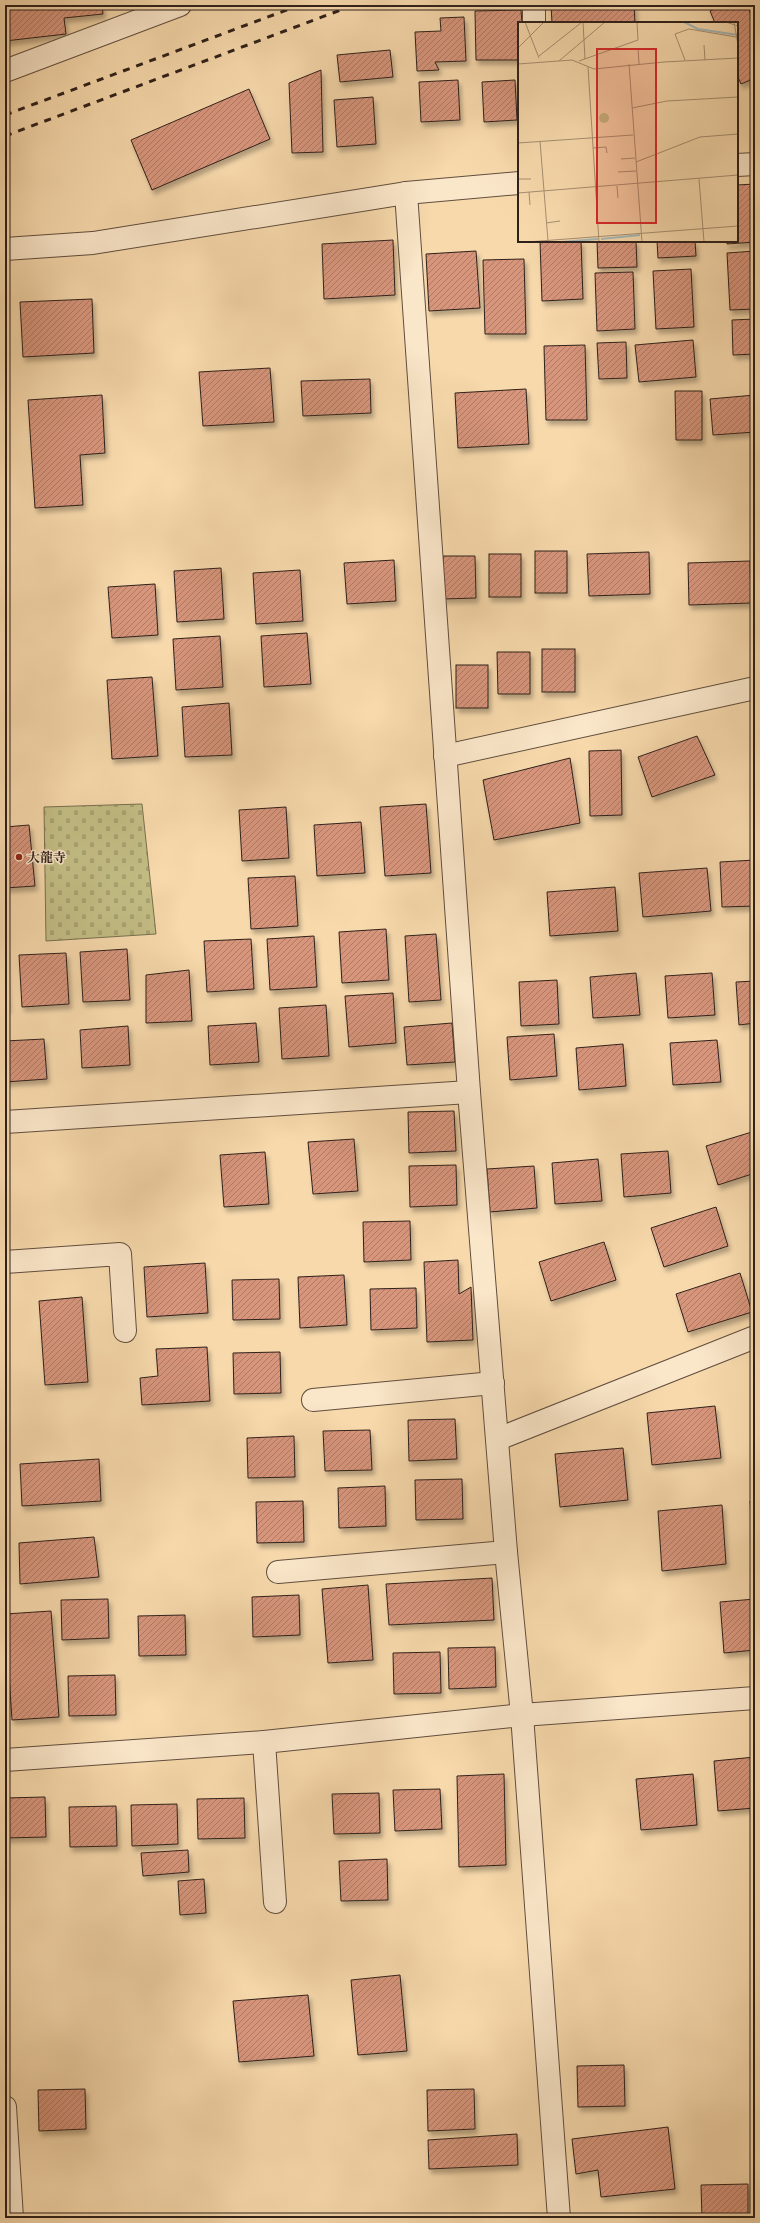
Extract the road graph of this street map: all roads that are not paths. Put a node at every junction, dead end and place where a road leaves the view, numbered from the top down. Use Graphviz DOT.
graph roads {
  1 [pos="180,5"];
  2 [pos="534,5"];
  3 [pos="534,22"];
  4 [pos="5,71"];
  5 [pos="755,164"];
  6 [pos="738,165"];
  7 [pos="518,183"];
  8 [pos="406,193"];
  9 [pos="5,249"];
  10 [pos="755,688"];
  11 [pos="445,756"];
  12 [pos="469,1092"];
  13 [pos="5,1122"];
  14 [pos="5,1262"];
  15 [pos="126,1331"];
  16 [pos="755,1337"];
  17 [pos="493,1383"];
  18 [pos="313,1400"];
  19 [pos="498,1439"];
  20 [pos="506,1552"];
  21 [pos="278,1572"];
  22 [pos="755,1698"];
  23 [pos="522,1715"];
  24 [pos="264,1742"];
  25 [pos="5,1760"];
  26 [pos="274,1902"];
  27 [pos="5,2107"];
  28 [pos="12,2218"];
  29 [pos="559,2218"];
  1 -- 4 [label="street"];
  2 -- 3 [label="street"];
  5 -- 6 [label="street"];
  7 -- 8 [label="street"];
  8 -- 9 [label="street"];
  8 -- 11 [label="street"];
  10 -- 11 [label="street"];
  11 -- 12 [label="street"];
  12 -- 13 [label="street"];
  12 -- 17 [label="street"];
  14 -- 15 [label="street"];
  16 -- 19 [label="street"];
  17 -- 18 [label="street"];
  17 -- 19 [label="street"];
  19 -- 20 [label="street"];
  20 -- 21 [label="street"];
  20 -- 23 [label="street"];
  22 -- 23 [label="street"];
  23 -- 24 [label="street"];
  23 -- 29 [label="street"];
  24 -- 25 [label="street"];
  24 -- 26 [label="street"];
  27 -- 28 [label="street"];
}
